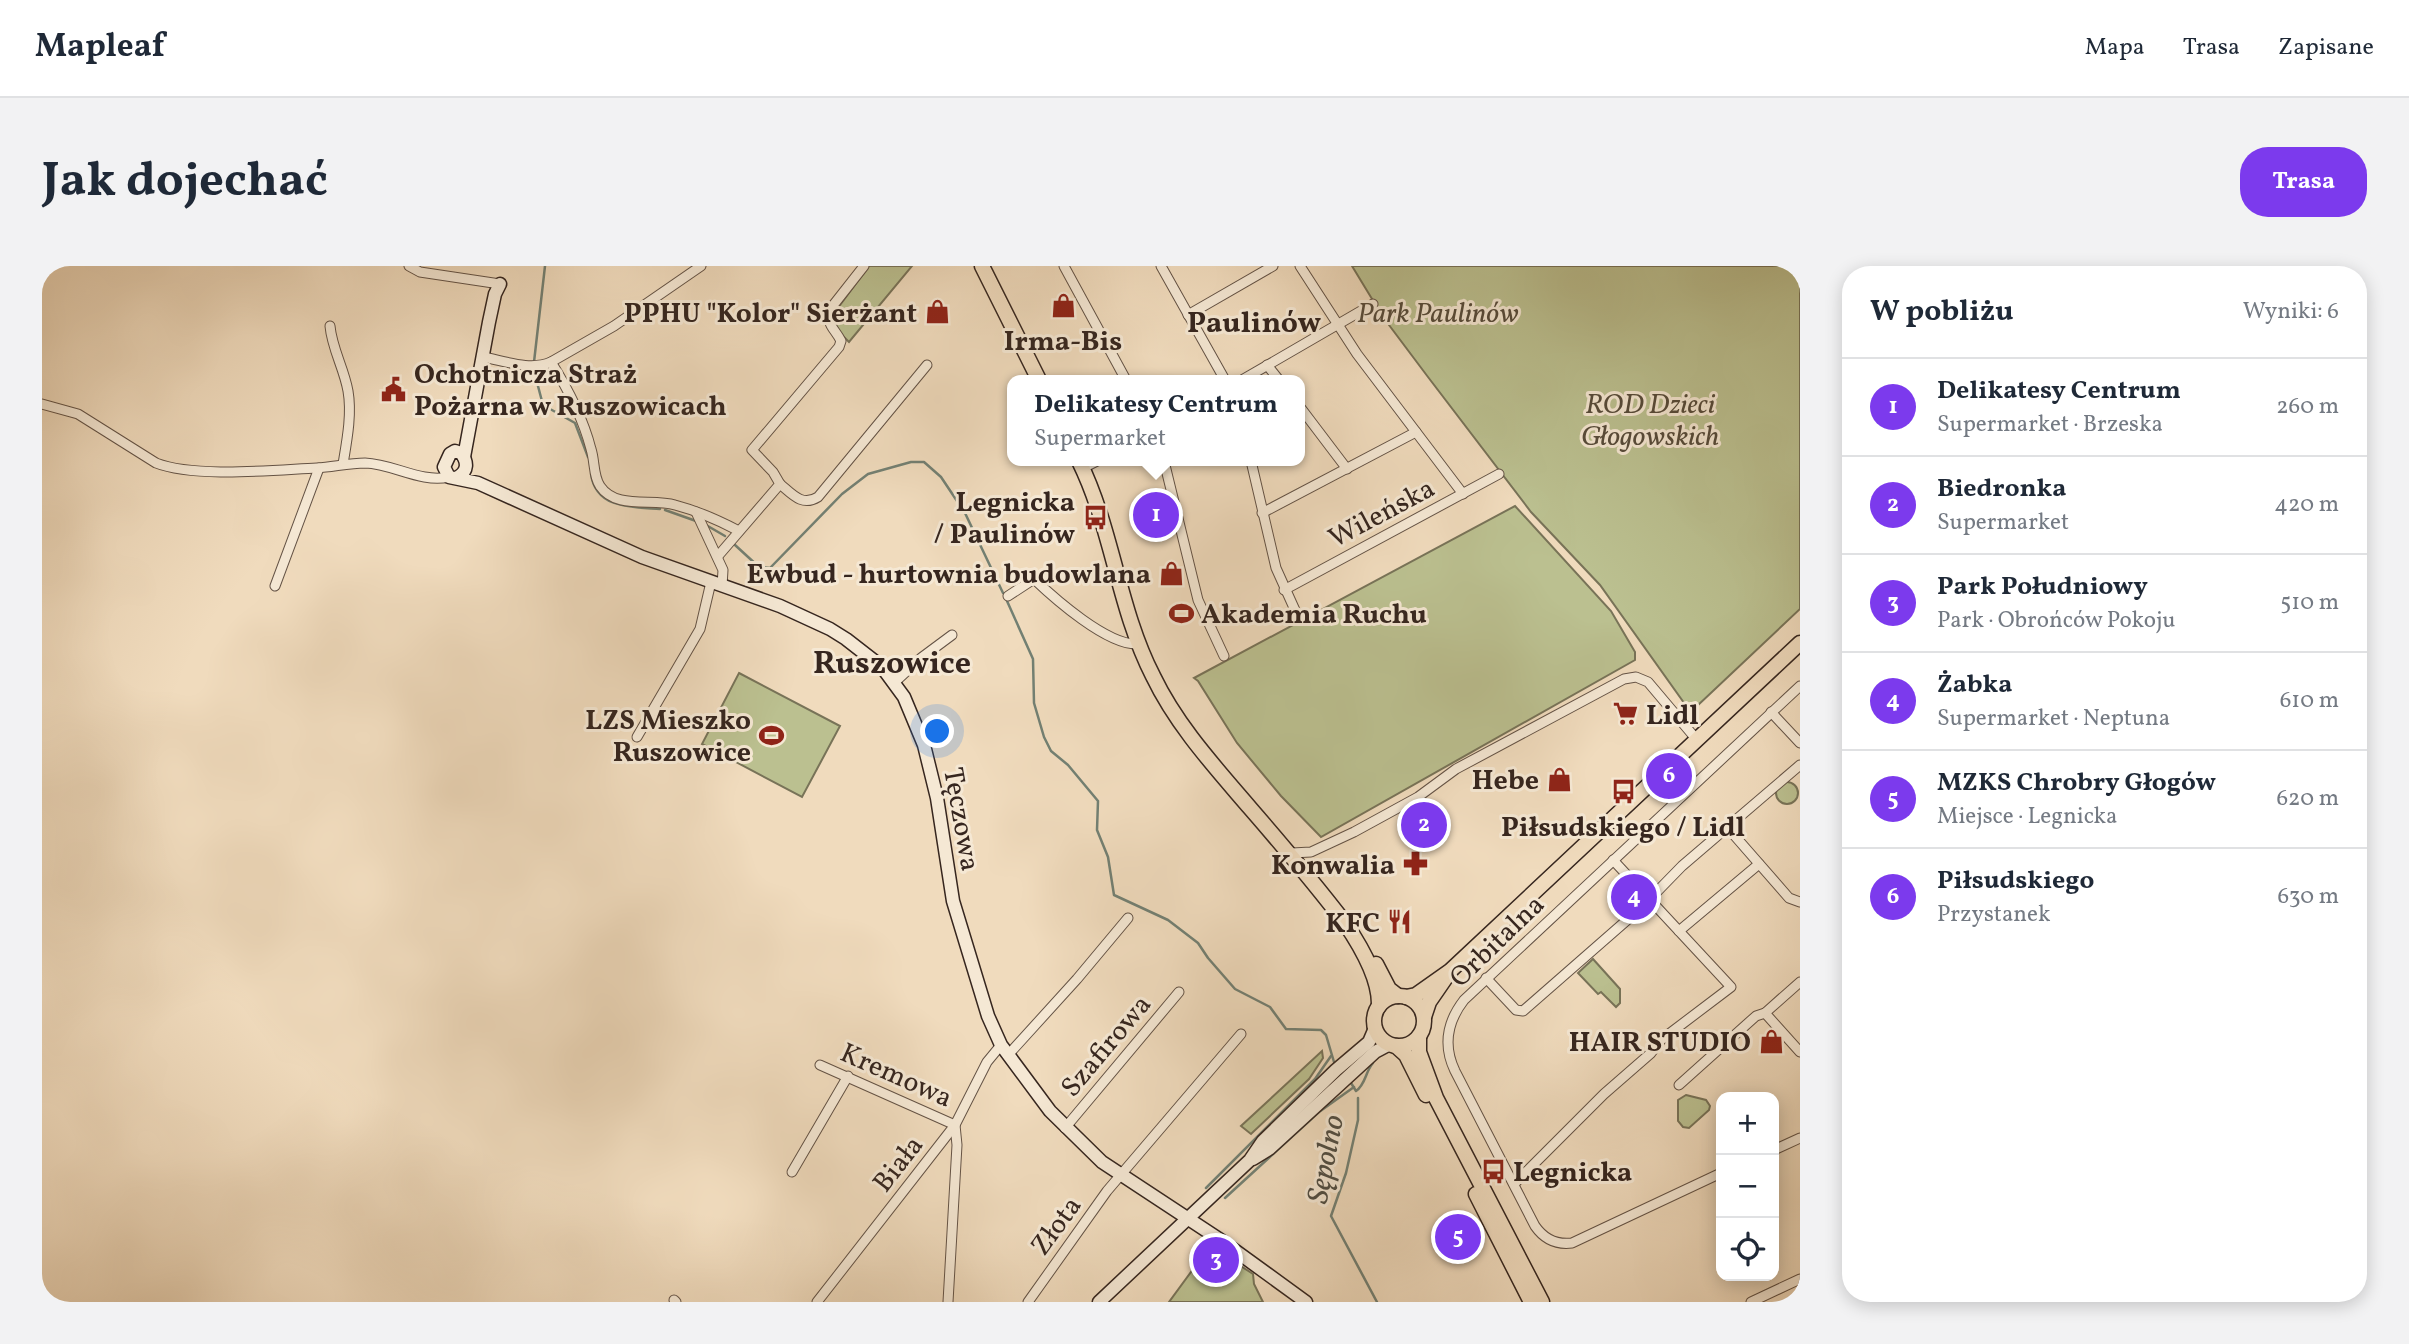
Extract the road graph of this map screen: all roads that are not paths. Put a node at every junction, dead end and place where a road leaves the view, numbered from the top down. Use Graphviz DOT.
graph roads {
  1 [pos="409,266"];
  2 [pos="701,266"];
  3 [pos="864,266"];
  4 [pos="982,266"];
  5 [pos="1064,266"];
  6 [pos="1161,266"];
  7 [pos="1273,266"];
  8 [pos="1300,266"];
  9 [pos="500,284"];
  10 [pos="1373,304"];
  11 [pos="1188,315"];
  12 [pos="1337,325"];
  13 [pos="330,326"];
  14 [pos="1025,351"];
  15 [pos="483,357"];
  16 [pos="551,362"];
  17 [pos="927,365"];
  18 [pos="1267,366"];
  19 [pos="1037,375"];
  20 [pos="1042,375"];
  21 [pos="1123,375"];
  22 [pos="1222,375"];
  23 [pos="1251,375"];
  24 [pos="1275,375"];
  25 [pos="42,404"];
  26 [pos="1305,414"];
  27 [pos="1416,432"];
  28 [pos="343,464"];
  29 [pos="459,466"];
  30 [pos="1089,466"];
  31 [pos="1165,466"];
  32 [pos="1252,466"];
  33 [pos="319,468"];
  34 [pos="1347,470"];
  35 [pos="1499,474"];
  36 [pos="780,484"];
  37 [pos="1463,494"];
  38 [pos="696,512"];
  39 [pos="1262,513"];
  40 [pos="739,531"];
  41 [pos="718,556"];
  42 [pos="716,584"];
  43 [pos="275,586"];
  44 [pos="1284,590"];
  45 [pos="1008,596"];
  46 [pos="1299,619"];
  47 [pos="952,635"];
  48 [pos="1800,643"];
  49 [pos="1137,644"];
  50 [pos="1224,656"];
  51 [pos="895,682"];
  52 [pos="1800,686"];
  53 [pos="1771,712"];
  54 [pos="637,737"];
  55 [pos="1697,740"];
  56 [pos="1800,743"];
  57 [pos="1800,765"];
  58 [pos="1727,828"];
  59 [pos="1287,849"];
  60 [pos="1613,860"];
  61 [pos="1759,864"];
  62 [pos="1310,866"];
  63 [pos="1649,899"];
  64 [pos="1800,902"];
  65 [pos="1128,918"];
  66 [pos="1679,931"];
  67 [pos="1450,971"];
  68 [pos="1486,978"];
  69 [pos="1800,982"];
  70 [pos="1179,992"];
  71 [pos="1402,997"];
  72 [pos="1379,1006"];
  73 [pos="1765,1013"];
  74 [pos="1424,1017"];
  75 [pos="1375,1028"];
  76 [pos="1241,1034"];
  77 [pos="1419,1036"];
  78 [pos="1393,1045"];
  79 [pos="1005,1050"];
  80 [pos="1800,1052"];
  81 [pos="820,1065"];
  82 [pos="848,1076"];
  83 [pos="1679,1085"];
  84 [pos="955,1125"];
  85 [pos="1065,1128"];
  86 [pos="1800,1138"];
  87 [pos="1779,1148"];
  88 [pos="1250,1160"];
  89 [pos="792,1172"];
  90 [pos="1716,1175"];
  91 [pos="1121,1176"];
  92 [pos="1514,1184"];
  93 [pos="1188,1218"];
  94 [pos="1800,1279"];
  95 [pos="817,1302"];
  96 [pos="948,1302"];
  97 [pos="1028,1302"];
  98 [pos="1099,1302"];
  99 [pos="1306,1302"];
  100 [pos="1531,1302"];
  101 [pos="1542,1302"];
  102 [pos="1751,1302"];
  1 -- 9 [label="street"];
  2 -- 16 [label="street"];
  3 -- 36 [label="street"];
  4 -- 14 [label="main road"];
  5 -- 21 [label="street"];
  6 -- 11 [label="street"];
  7 -- 11 [label="street"];
  8 -- 12 [label="street"];
  9 -- 15 [label="street"];
  10 -- 12 [label="street"];
  11 -- 22 [label="street"];
  12 -- 18 [label="street"];
  12 -- 27 [label="street"];
  13 -- 28 [label="street"];
  14 -- 19 [label="main road"];
  14 -- 20 [label="main road"];
  15 -- 16 [label="street"];
  15 -- 29 [label="street"];
  16 -- 38 [label="street"];
  17 -- 36 [label="street"];
  18 -- 23 [label="street"];
  18 -- 24 [label="street"];
  25 -- 33 [label="street"];
  26 -- 34 [label="street"];
  27 -- 34 [label="street"];
  27 -- 37 [label="street"];
  28 -- 29 [label="street"];
  28 -- 33 [label="street"];
  29 -- 42 [label="street, Tęczowa"];
  30 -- 49 [label="main road"];
  31 -- 50 [label="street"];
  32 -- 39 [label="street"];
  33 -- 43 [label="street"];
  34 -- 39 [label="street"];
  35 -- 37 [label="street, Wileńska"];
  36 -- 40 [label="street"];
  37 -- 44 [label="street, Wileńska"];
  38 -- 40 [label="street"];
  38 -- 41 [label="street"];
  39 -- 44 [label="street"];
  40 -- 41 [label="street"];
  41 -- 42 [label="street"];
  42 -- 51 [label="street, Tęczowa"];
  42 -- 54 [label="street"];
  44 -- 46 [label="street"];
  45 -- 49 [label="street"];
  47 -- 51 [label="street"];
  48 -- 55 [label="main road"];
  49 -- 59 [label="main road"];
  51 -- 79 [label="street, Tęczowa"];
  52 -- 53 [label="street, Orbitalna"];
  53 -- 56 [label="street"];
  53 -- 60 [label="street, Orbitalna"];
  55 -- 62 [label="street"];
  55 -- 67 [label="main road"];
  57 -- 58 [label="street"];
  58 -- 61 [label="street"];
  58 -- 63 [label="street"];
  59 -- 62 [label="main road"];
  59 -- 62 [label="street"];
  60 -- 63 [label="street"];
  60 -- 68 [label="street, Orbitalna"];
  61 -- 64 [label="street"];
  61 -- 66 [label="street"];
  62 -- 71 [label="main road"];
  62 -- 72 [label="main road"];
  63 -- 66 [label="street"];
  63 -- 68 [label="street"];
  65 -- 79 [label="street, Biała"];
  66 -- 92 [label="street"];
  67 -- 71 [label="main road"];
  67 -- 74 [label="main road"];
  68 -- 92 [label="street, Orbitalna"];
  69 -- 73 [label="street"];
  70 -- 85 [label="street, Szafirowa"];
  71 -- 72 [label="main road"];
  71 -- 74 [label="main road"];
  72 -- 75 [label="main road"];
  73 -- 80 [label="street"];
  73 -- 83 [label="street"];
  74 -- 77 [label="main road"];
  75 -- 78 [label="main road"];
  75 -- 88 [label="street"];
  76 -- 91 [label="street, Złota"];
  77 -- 78 [label="main road"];
  77 -- 101 [label="main road"];
  78 -- 88 [label="street"];
  78 -- 100 [label="main road"];
  79 -- 84 [label="street, Biała"];
  79 -- 85 [label="street, Tęczowa"];
  81 -- 82 [label="street, Kremowa"];
  82 -- 84 [label="street, Kremowa"];
  82 -- 89 [label="street"];
  84 -- 95 [label="street, Biała"];
  84 -- 96 [label="street"];
  85 -- 91 [label="street, Tęczowa"];
  86 -- 87 [label="street"];
  88 -- 93 [label="street"];
  90 -- 92 [label="street, Orbitalna"];
  91 -- 93 [label="street, Tęczowa"];
  91 -- 97 [label="street, Złota"];
  93 -- 98 [label="street"];
  93 -- 99 [label="street, Tęczowa"];
  94 -- 102 [label="street"];
}
